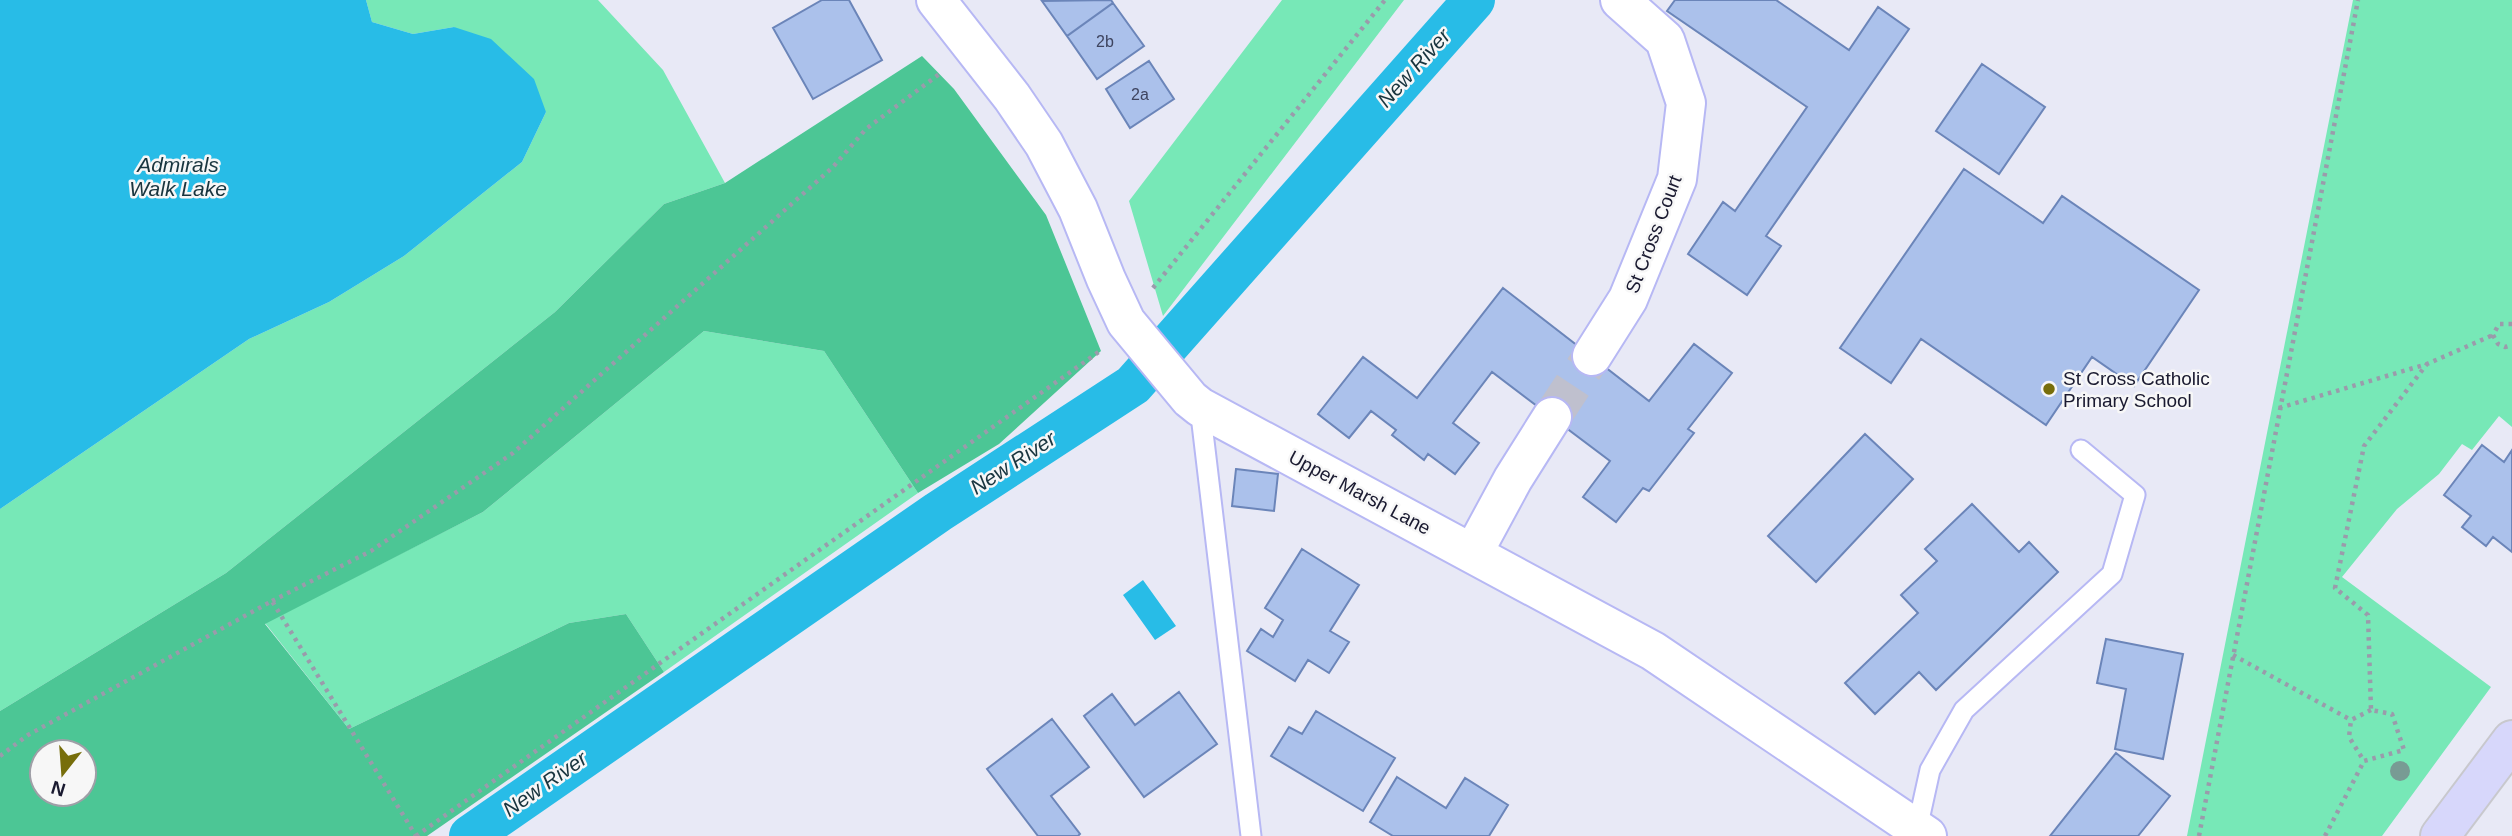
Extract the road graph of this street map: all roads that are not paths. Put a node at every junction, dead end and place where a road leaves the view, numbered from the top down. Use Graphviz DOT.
graph roads {
  1 [pos="1620,0"];
  2 [pos="941,2"];
  3 [pos="1592,356"];
  4 [pos="1195,403"];
  5 [pos="1552,417"];
  6 [pos="2081,450"];
  7 [pos="1473,553"];
  8 [pos="2512,740"];
  9 [pos="1922,832"];
  10 [pos="1251,836"];
  11 [pos="2440,836"];
  1 -- 3 [label="street, St Cross Court"];
  2 -- 4 [label="street, Upper Marsh Lane"];
  4 -- 7 [label="street, Upper Marsh Lane"];
  4 -- 10 [label="lane"];
  5 -- 7 [label="street"];
  6 -- 9 [label="lane"];
  7 -- 9 [label="street, Upper Marsh Lane"];
  8 -- 11 [label="main road"];
}
